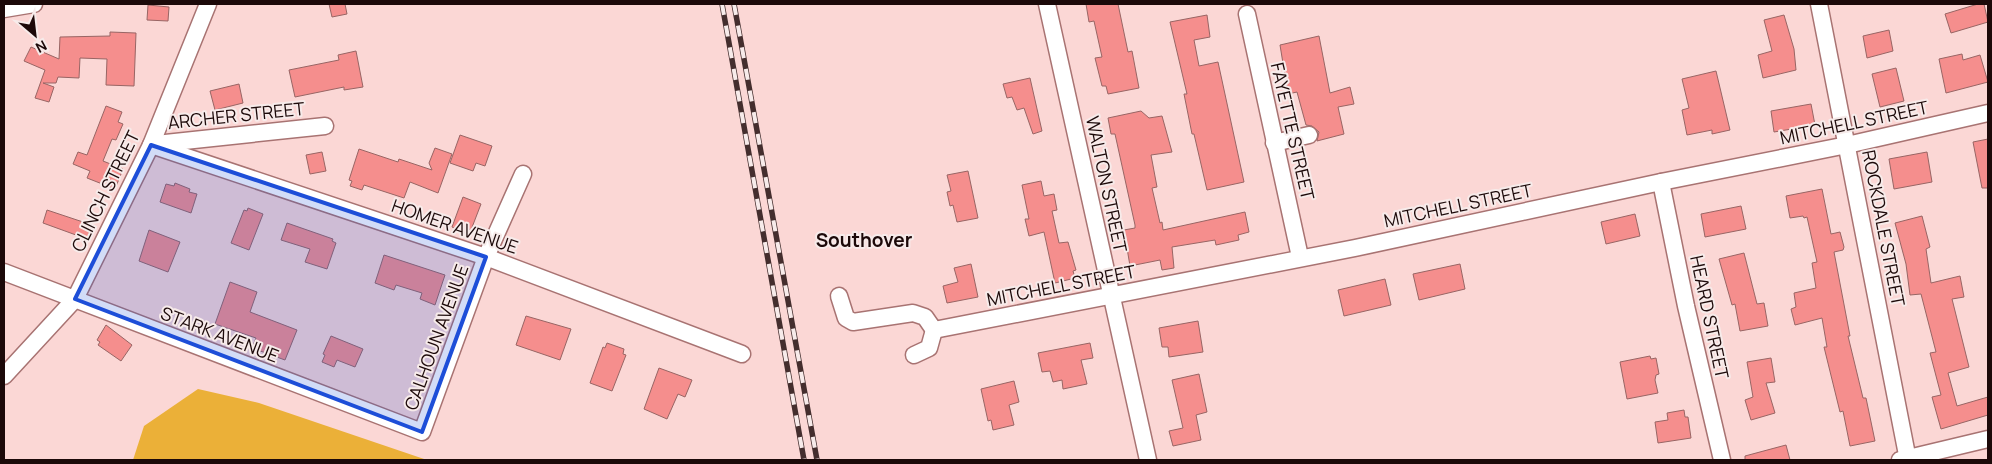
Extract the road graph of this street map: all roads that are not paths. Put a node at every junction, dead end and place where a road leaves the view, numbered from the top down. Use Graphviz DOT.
graph roads {
  1 [pos="34,4"];
  2 [pos="208,4"];
  3 [pos="1047,4"];
  4 [pos="1820,4"];
  5 [pos="4,9"];
  6 [pos="1246,14"];
  7 [pos="1988,113"];
  8 [pos="325,126"];
  9 [pos="1309,135"];
  10 [pos="1274,143"];
  11 [pos="151,145"];
  12 [pos="1847,145"];
  13 [pos="523,174"];
  14 [pos="1661,182"];
  15 [pos="486,257"];
  16 [pos="1300,257"];
  17 [pos="4,272"];
  18 [pos="839,296"];
  19 [pos="1111,296"];
  20 [pos="75,299"];
  21 [pos="934,330"];
  22 [pos="742,354"];
  23 [pos="914,356"];
  24 [pos="4,376"];
  25 [pos="422,432"];
  26 [pos="1988,439"];
  27 [pos="1148,460"];
  28 [pos="1722,460"];
  29 [pos="1905,460"];
  1 -- 5 [label="street"];
  2 -- 11 [label="street, CLINCH STREET"];
  3 -- 19 [label="street, WALTON STREET"];
  4 -- 12 [label="street, ROCKDALE STREET"];
  6 -- 10 [label="street, FAYETTE STREET"];
  7 -- 12 [label="street, MITCHELL STREET"];
  8 -- 11 [label="street, ARCHER STREET"];
  9 -- 10 [label="street"];
  10 -- 16 [label="street, FAYETTE STREET"];
  11 -- 15 [label="street, HOMER AVENUE"];
  11 -- 20 [label="street, CLINCH STREET"];
  12 -- 14 [label="street, MITCHELL STREET"];
  12 -- 29 [label="street, ROCKDALE STREET"];
  13 -- 15 [label="street, CALHOUN AVENUE"];
  14 -- 16 [label="street, MITCHELL STREET"];
  14 -- 28 [label="street, HEARD STREET"];
  15 -- 22 [label="street, HOMER AVENUE"];
  15 -- 25 [label="street, CALHOUN AVENUE"];
  16 -- 19 [label="street, MITCHELL STREET"];
  17 -- 20 [label="street, STARK AVENUE"];
  18 -- 21 [label="street"];
  19 -- 21 [label="street, MITCHELL STREET"];
  19 -- 27 [label="street, WALTON STREET"];
  20 -- 24 [label="street, CLINCH STREET"];
  20 -- 25 [label="street, STARK AVENUE"];
  21 -- 23 [label="street"];
  26 -- 29 [label="street"];
}
